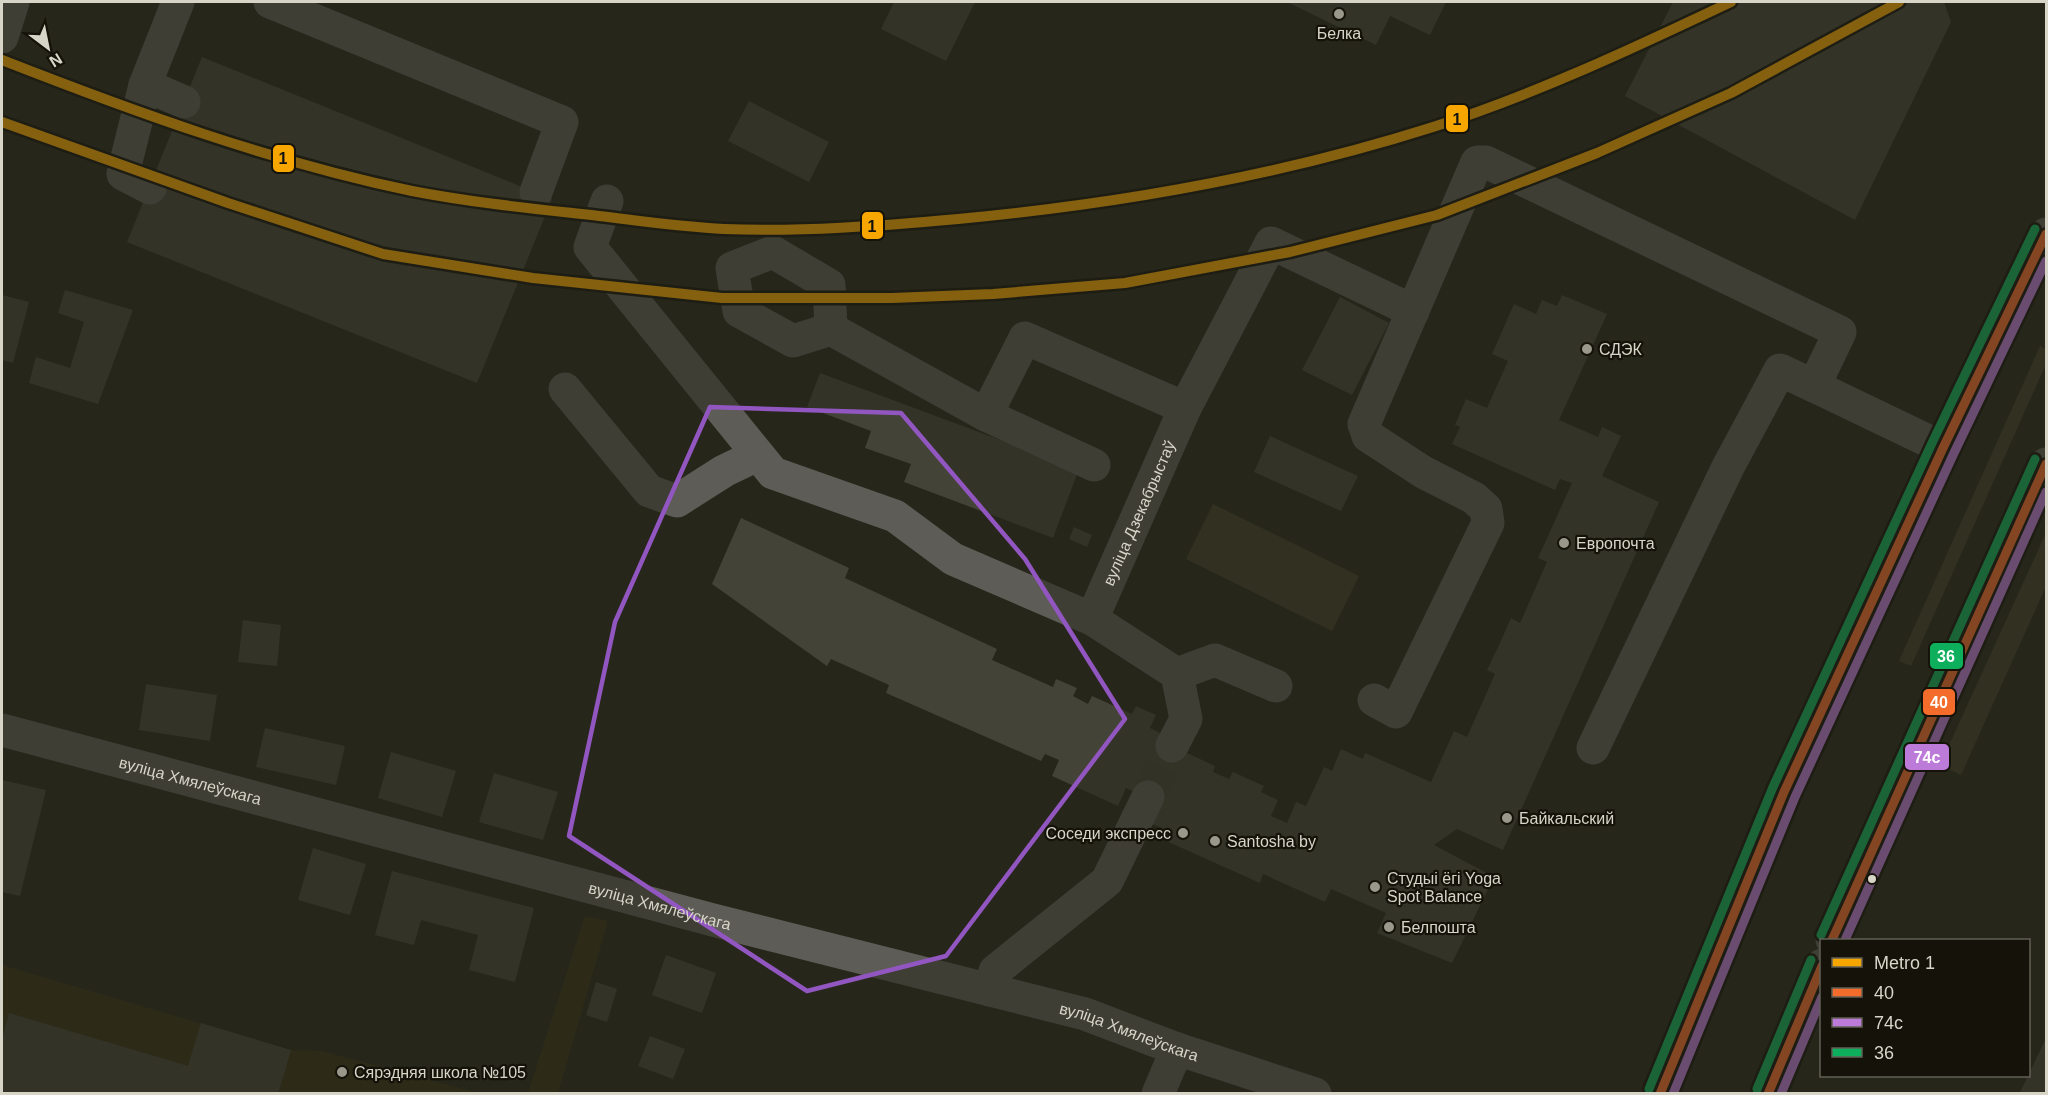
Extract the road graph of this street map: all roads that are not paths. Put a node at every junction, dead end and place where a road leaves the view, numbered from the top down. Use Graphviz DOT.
graph roads {
  1 [pos="13,2"];
  2 [pos="178,2"];
  3 [pos="270,2"];
  4 [pos="2,37"];
  5 [pos="145,85"];
  6 [pos="184,102"];
  7 [pos="150,188"];
  8 [pos="536,192"];
  9 [pos="606,201"];
  10 [pos="2046,234"];
  11 [pos="1413,311"];
  12 [pos="831,329"];
  13 [pos="1814,386"];
  14 [pos="565,389"];
  15 [pos="1185,408"];
  16 [pos="986,415"];
  17 [pos="1943,448"];
  18 [pos="757,454"];
  19 [pos="1094,465"];
  20 [pos="2046,465"];
  21 [pos="1092,619"];
  22 [pos="1177,674"];
  23 [pos="1276,686"];
  24 [pos="1374,700"];
  25 [pos="2,730"];
  26 [pos="1172,746"];
  27 [pos="1593,748"];
  28 [pos="1148,797"];
  29 [pos="1832,939"];
  30 [pos="1820,967"];
  31 [pos="990,990"];
  32 [pos="1177,1049"];
  33 [pos="1158,1094"];
  34 [pos="1315,1094"];
  35 [pos="1660,1094"];
  36 [pos="1768,1094"];
  1 -- 4 [label="street"];
  2 -- 5 [label="street"];
  3 -- 8 [label="street"];
  5 -- 6 [label="street"];
  5 -- 7 [label="street"];
  9 -- 18 [label="street"];
  10 -- 17 [label="main road"];
  11 -- 13 [label="street"];
  11 -- 15 [label="street, вуліца Дзекабрыстаў"];
  11 -- 24 [label="street"];
  12 -- 16 [label="street"];
  13 -- 17 [label="street"];
  13 -- 27 [label="street"];
  14 -- 18 [label="street"];
  15 -- 16 [label="street"];
  15 -- 21 [label="street, вуліца Дзекабрыстаў"];
  16 -- 19 [label="street"];
  17 -- 35 [label="main road"];
  18 -- 21 [label="street"];
  20 -- 29 [label="main road"];
  21 -- 22 [label="street"];
  22 -- 23 [label="street"];
  22 -- 26 [label="street"];
  25 -- 31 [label="street, вуліца Хмялеўскага"];
  28 -- 31 [label="street"];
  30 -- 36 [label="main road"];
  31 -- 32 [label="street, вуліца Хмялеўскага"];
  32 -- 33 [label="street"];
  32 -- 34 [label="street, вуліца Хмялеўскага"];
}
